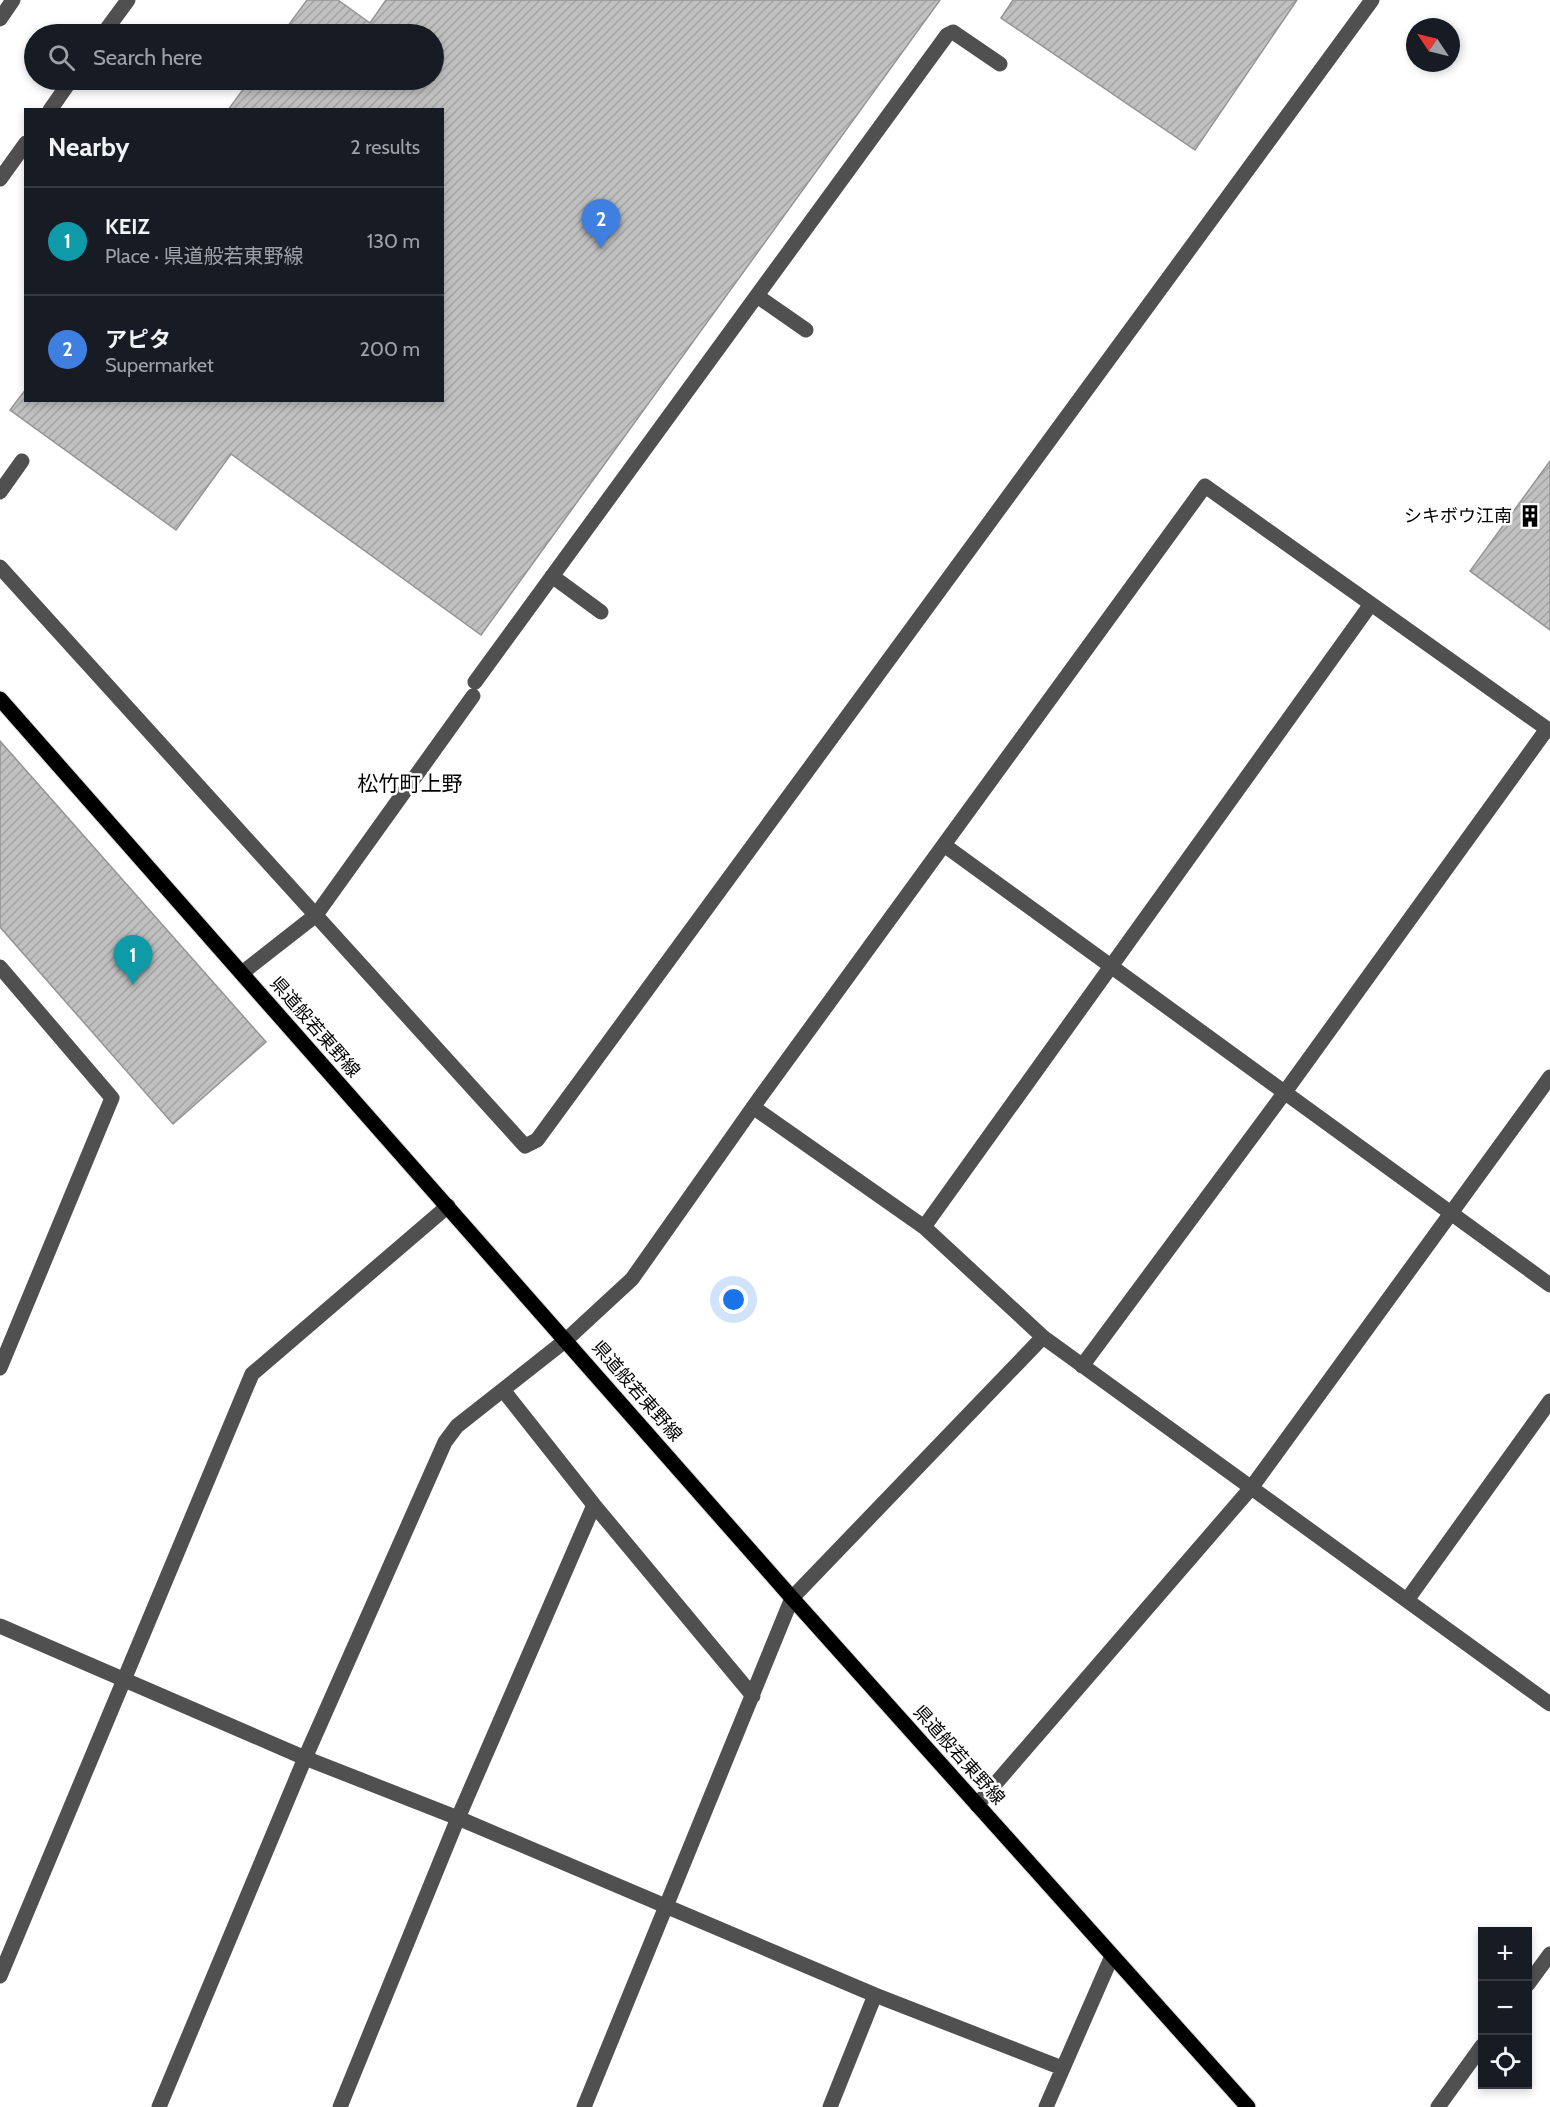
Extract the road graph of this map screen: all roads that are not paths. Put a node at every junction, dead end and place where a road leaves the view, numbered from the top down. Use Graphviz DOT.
graph roads {
  1 [pos="14,0"];
  2 [pos="128,0"];
  3 [pos="1372,0"];
  4 [pos="0,19"];
  5 [pos="110,24"];
  6 [pos="1000,64"];
  7 [pos="64,90"];
  8 [pos="51,108"];
  9 [pos="24,146"];
  10 [pos="0,179"];
  11 [pos="757,296"];
  12 [pos="806,330"];
  13 [pos="22,461"];
  14 [pos="0,492"];
  15 [pos="0,567"];
  16 [pos="552,576"];
  17 [pos="1371,604"];
  18 [pos="600,612"];
  19 [pos="0,699"];
  20 [pos="1549,730"];
  21 [pos="944,845"];
  22 [pos="316,915"];
  23 [pos="0,967"];
  24 [pos="1112,967"];
  25 [pos="242,973"];
  26 [pos="1550,1077"];
  27 [pos="1285,1092"];
  28 [pos="753,1107"];
  29 [pos="448,1206"];
  30 [pos="1451,1213"];
  31 [pos="924,1227"];
  32 [pos="1550,1285"];
  33 [pos="1043,1337"];
  34 [pos="566,1340"];
  35 [pos="1082,1366"];
  36 [pos="0,1368"];
  37 [pos="503,1389"];
  38 [pos="1550,1401"];
  39 [pos="1251,1488"];
  40 [pos="594,1505"];
  41 [pos="792,1598"];
  42 [pos="1407,1600"];
  43 [pos="0,1626"];
  44 [pos="124,1678"];
  45 [pos="753,1696"];
  46 [pos="1550,1704"];
  47 [pos="305,1758"];
  48 [pos="977,1805"];
  49 [pos="458,1818"];
  50 [pos="667,1907"];
  51 [pos="1550,1954"];
  52 [pos="1112,1956"];
  53 [pos="0,1976"];
  54 [pos="1529,1981"];
  55 [pos="875,1995"];
  56 [pos="1478,2052"];
  57 [pos="1062,2068"];
  58 [pos="159,2107"];
  59 [pos="340,2107"];
  60 [pos="584,2107"];
  61 [pos="830,2107"];
  62 [pos="1046,2107"];
  63 [pos="1248,2107"];
  64 [pos="1438,2107"];
  1 -- 4 [label="street"];
  2 -- 5 [label="street"];
  3 -- 22 [label="street"];
  6 -- 11 [label="street"];
  7 -- 8 [label="street"];
  9 -- 10 [label="street"];
  11 -- 12 [label="street"];
  11 -- 16 [label="street"];
  13 -- 14 [label="street"];
  15 -- 22 [label="street"];
  16 -- 18 [label="street"];
  16 -- 22 [label="street"];
  17 -- 20 [label="street"];
  17 -- 21 [label="street"];
  17 -- 24 [label="street"];
  19 -- 25 [label="main road, 県道般若東野線"];
  20 -- 27 [label="street"];
  21 -- 24 [label="street"];
  21 -- 28 [label="street"];
  22 -- 25 [label="street"];
  23 -- 36 [label="street"];
  24 -- 27 [label="street"];
  24 -- 31 [label="street"];
  25 -- 29 [label="main road, 県道般若東野線"];
  26 -- 30 [label="street"];
  27 -- 30 [label="street"];
  27 -- 35 [label="street"];
  28 -- 31 [label="street"];
  28 -- 34 [label="street"];
  29 -- 34 [label="main road, 県道般若東野線"];
  29 -- 44 [label="street"];
  30 -- 32 [label="street"];
  30 -- 39 [label="street"];
  31 -- 33 [label="street"];
  33 -- 35 [label="street"];
  33 -- 41 [label="street"];
  34 -- 37 [label="street"];
  34 -- 41 [label="main road, 県道般若東野線"];
  35 -- 39 [label="street"];
  37 -- 40 [label="street"];
  37 -- 47 [label="street"];
  38 -- 42 [label="street"];
  39 -- 42 [label="street"];
  39 -- 48 [label="street"];
  40 -- 45 [label="street"];
  40 -- 49 [label="street"];
  41 -- 45 [label="street"];
  41 -- 48 [label="main road, 県道般若東野線"];
  42 -- 46 [label="street"];
  43 -- 44 [label="street"];
  44 -- 47 [label="street"];
  44 -- 53 [label="street"];
  45 -- 50 [label="street"];
  47 -- 49 [label="street"];
  47 -- 58 [label="street"];
  48 -- 52 [label="main road, 県道般若東野線"];
  49 -- 50 [label="street"];
  49 -- 59 [label="street"];
  50 -- 55 [label="street"];
  50 -- 60 [label="street"];
  51 -- 54 [label="street"];
  52 -- 57 [label="street"];
  52 -- 63 [label="main road, 県道般若東野線"];
  55 -- 57 [label="street"];
  55 -- 61 [label="street"];
  56 -- 64 [label="street"];
  57 -- 62 [label="street"];
}
